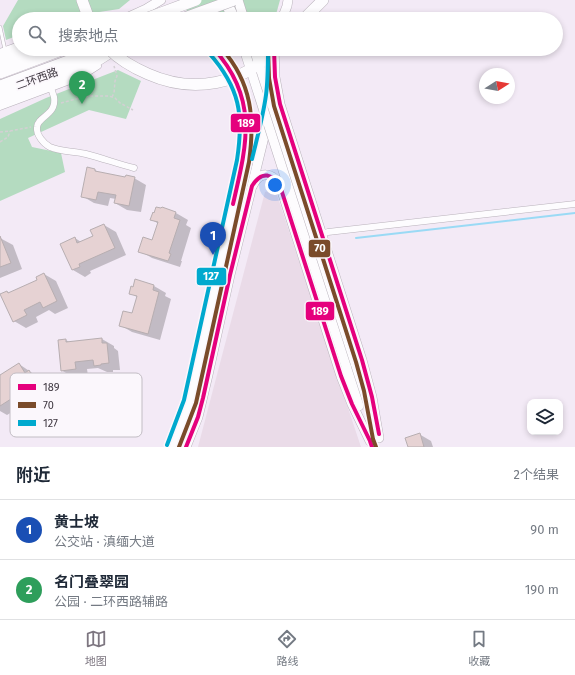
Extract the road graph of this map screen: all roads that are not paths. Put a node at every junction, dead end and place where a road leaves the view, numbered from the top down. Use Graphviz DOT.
graph roads {
  1 [pos="82,0"];
  2 [pos="161,0"];
  3 [pos="177,0"];
  4 [pos="196,0"];
  5 [pos="227,0"];
  6 [pos="234,0"];
  7 [pos="238,0"];
  8 [pos="324,0"];
  9 [pos="289,2"];
  10 [pos="86,12"];
  11 [pos="139,12"];
  12 [pos="164,12"];
  13 [pos="180,12"];
  14 [pos="201,12"];
  15 [pos="231,12"];
  16 [pos="242,12"];
  17 [pos="285,12"];
  18 [pos="311,12"];
  19 [pos="0,27"];
  20 [pos="12,50"];
  21 [pos="12,54"];
  22 [pos="12,55"];
  23 [pos="45,56"];
  24 [pos="92,56"];
  25 [pos="95,56"];
  26 [pos="102,56"];
  27 [pos="106,56"];
  28 [pos="118,56"];
  29 [pos="221,56"];
  30 [pos="246,56"];
  31 [pos="256,56"];
  32 [pos="268,56"];
  33 [pos="275,56"];
  34 [pos="2,57"];
  35 [pos="274,71"];
  36 [pos="0,72"];
  37 [pos="0,86"];
  38 [pos="51,88"];
  39 [pos="0,93"];
  40 [pos="0,100"];
  41 [pos="0,107"];
  42 [pos="134,168"];
  43 [pos="252,186"];
  44 [pos="308,193"];
  45 [pos="285,201"];
  46 [pos="575,204"];
  47 [pos="321,234"];
  48 [pos="380,442"];
  49 [pos="371,444"];
  50 [pos="173,447"];
  51 [pos="186,447"];
  1 -- 10 [label="highway"];
  2 -- 11 [label="main road"];
  3 -- 13 [label="main road"];
  4 -- 12 [label="highway, bridge"];
  5 -- 15 [label="highway"];
  6 -- 14 [label="highway, bridge"];
  7 -- 16 [label="main road"];
  8 -- 18 [label="highway"];
  9 -- 17 [label="main road"];
  19 -- 34 [label="lane"];
  20 -- 34 [label="street"];
  21 -- 34 [label="highway"];
  22 -- 34 [label="main road"];
  23 -- 36 [label="highway"];
  24 -- 37 [label="highway"];
  25 -- 39 [label="main road, 二环西路"];
  26 -- 40 [label="highway"];
  27 -- 38 [label="street"];
  28 -- 32 [label="highway, bridge"];
  29 -- 50 [label="main road"];
  30 -- 49 [label="main road, bridge"];
  31 -- 48 [label="main road, bridge"];
  33 -- 35 [label="main road"];
  35 -- 43 [label="main road"];
  35 -- 44 [label="main road"];
  38 -- 41 [label="street"];
  38 -- 42 [label="street"];
  43 -- 45 [label="main road"];
  43 -- 51 [label="main road"];
  44 -- 45 [label="main road"];
  44 -- 47 [label="main road"];
  45 -- 49 [label="main road"];
  46 -- 47 [label="street"];
  47 -- 48 [label="main road"];
}
